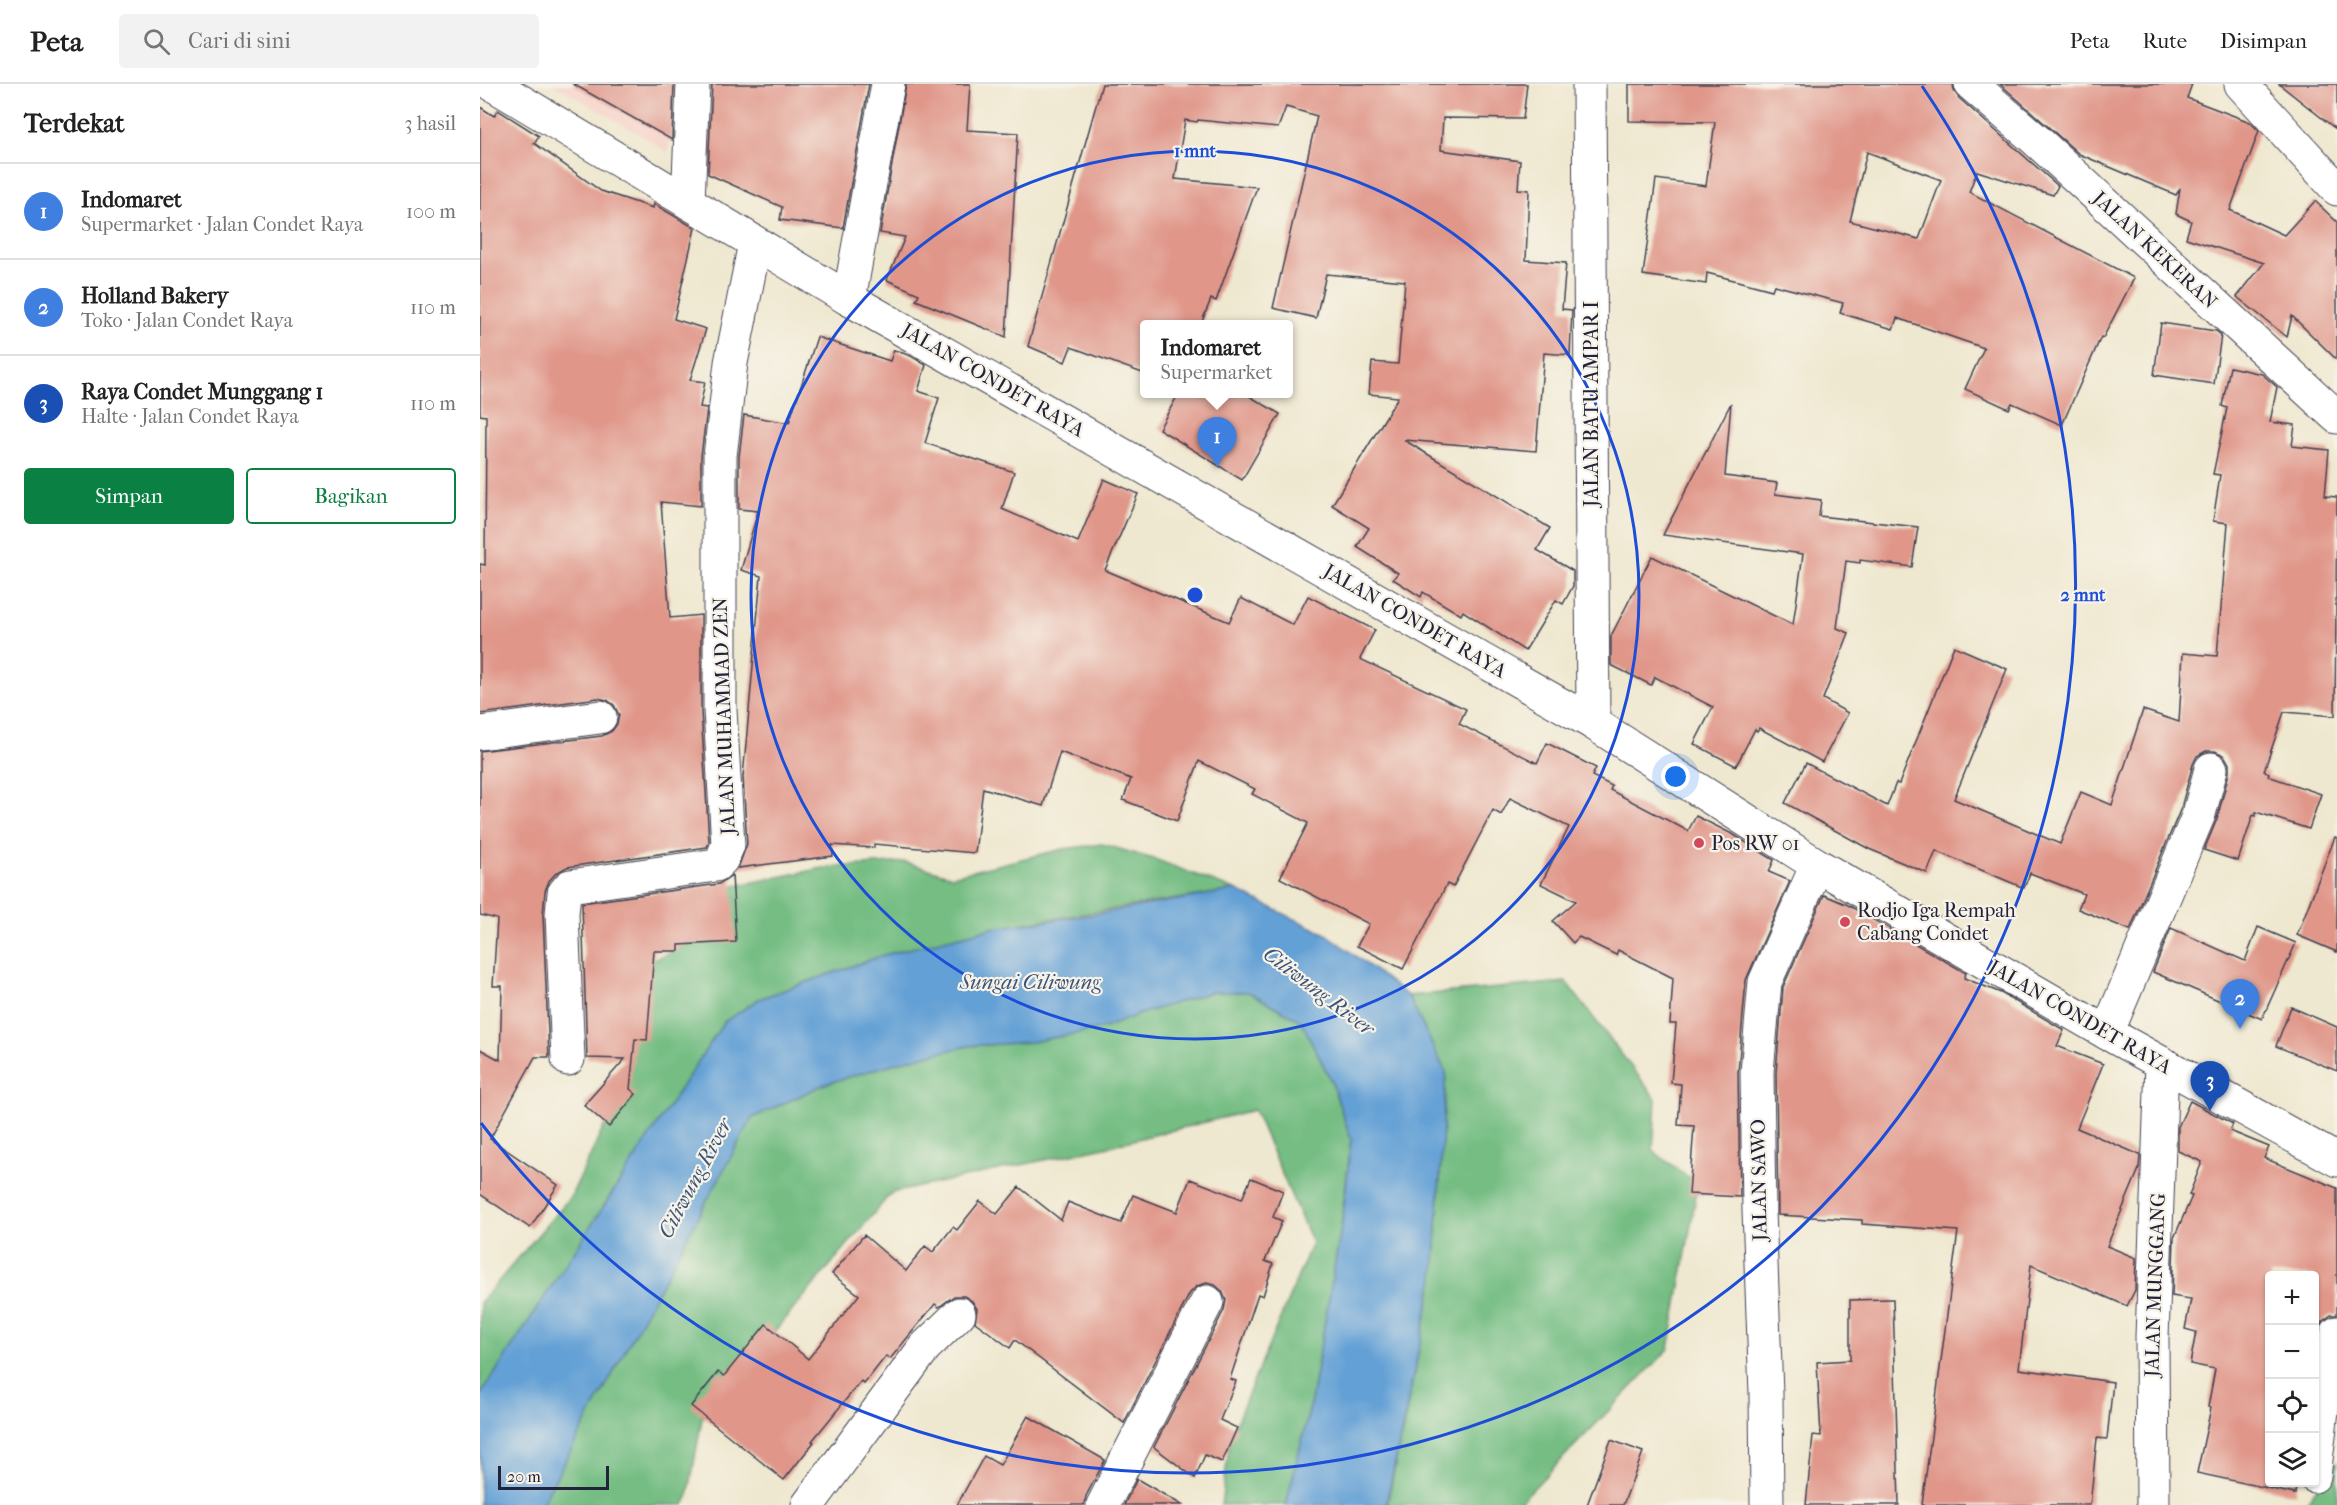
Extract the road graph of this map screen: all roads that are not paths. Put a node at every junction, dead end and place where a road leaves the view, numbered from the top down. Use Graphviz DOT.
graph roads {
  1 [pos="492,84"];
  2 [pos="693,84"];
  3 [pos="888,84"];
  4 [pos="1971,84"];
  5 [pos="2241,84"];
  6 [pos="1583,85"];
  7 [pos="2337,189"];
  8 [pos="688,202"];
  9 [pos="755,243"];
  10 [pos="849,299"];
  11 [pos="2337,417"];
  12 [pos="600,717"];
  13 [pos="1593,723"];
  14 [pos="480,733"];
  15 [pos="2211,769"];
  16 [pos="1816,865"];
  17 [pos="2107,1033"];
  18 [pos="568,1059"];
  19 [pos="2162,1064"];
  20 [pos="2337,1160"];
  21 [pos="1207,1302"];
  22 [pos="959,1314"];
  23 [pos="2337,1333"];
  24 [pos="2319,1438"];
  25 [pos="808,1505"];
  26 [pos="1103,1505"];
  27 [pos="1767,1505"];
  28 [pos="2153,1505"];
  1 -- 8 [label="street, JALAN CONDET RAYA"];
  2 -- 8 [label="street"];
  3 -- 10 [label="street"];
  4 -- 11 [label="street, JALAN KEKERAN"];
  5 -- 7 [label="street"];
  6 -- 13 [label="street, JALAN BATU AMPAR I"];
  8 -- 9 [label="street, JALAN CONDET RAYA"];
  9 -- 10 [label="street, JALAN CONDET RAYA"];
  9 -- 18 [label="street, JALAN MUHAMMAD ZEN"];
  10 -- 13 [label="street, JALAN CONDET RAYA"];
  12 -- 14 [label="street"];
  13 -- 16 [label="street, JALAN CONDET RAYA"];
  15 -- 17 [label="street"];
  16 -- 17 [label="street, JALAN CONDET RAYA"];
  16 -- 27 [label="street, JALAN SAWO"];
  17 -- 19 [label="street, JALAN CONDET RAYA"];
  19 -- 20 [label="street, JALAN CONDET RAYA"];
  19 -- 28 [label="street, JALAN MUNGGANG"];
  21 -- 26 [label="street"];
  22 -- 25 [label="street"];
  23 -- 24 [label="street"];
}
